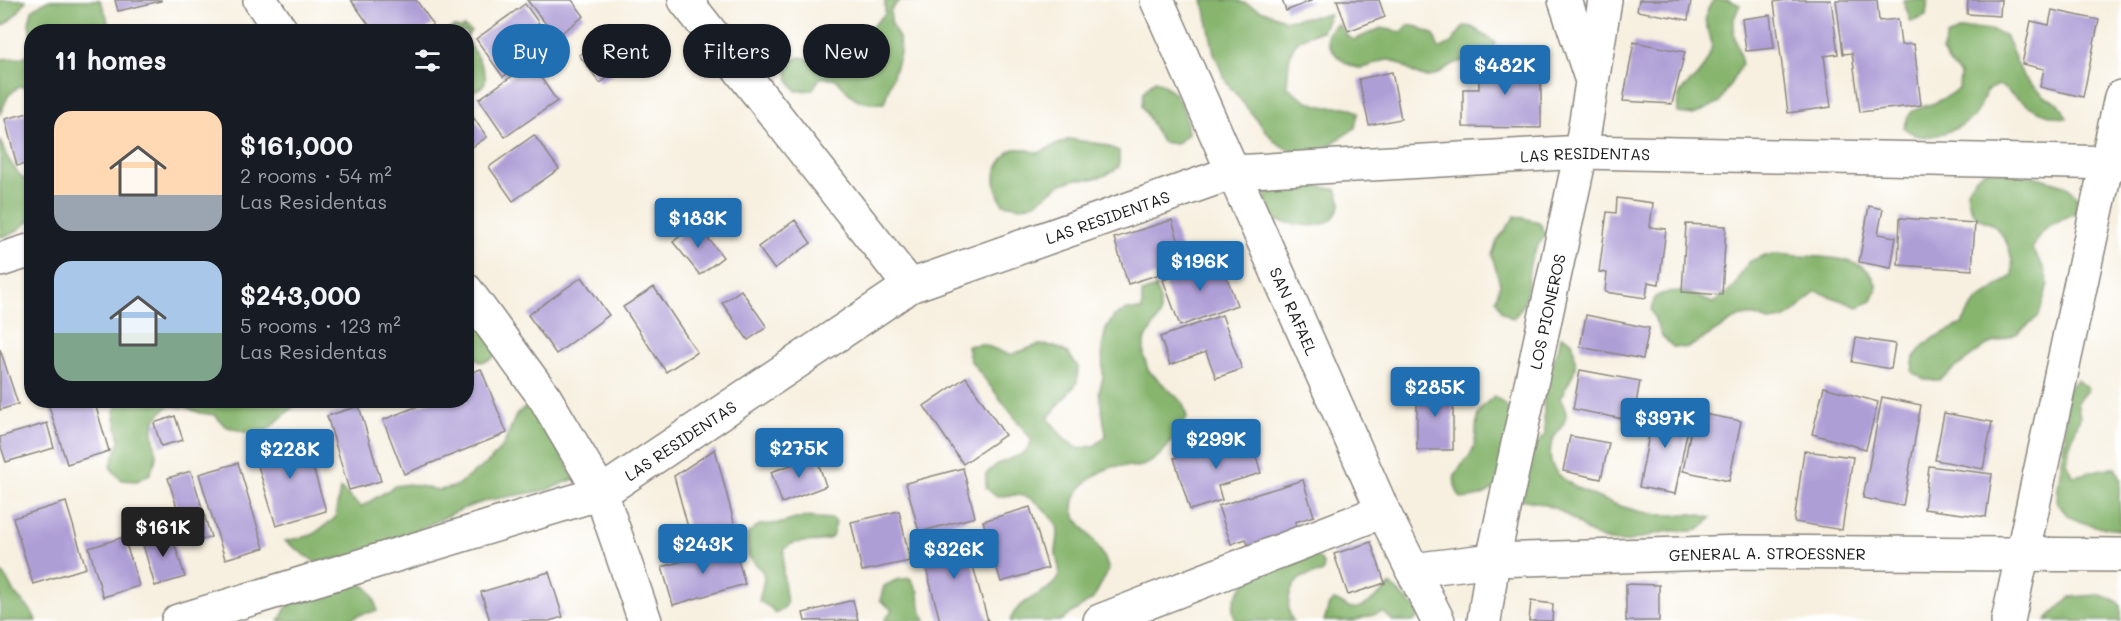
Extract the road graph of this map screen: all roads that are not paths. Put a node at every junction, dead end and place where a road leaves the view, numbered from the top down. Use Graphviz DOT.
graph roads {
  1 [pos="260,0"];
  2 [pos="685,0"];
  3 [pos="1157,0"];
  4 [pos="1565,0"];
  5 [pos="1605,0"];
  6 [pos="276,24"];
  7 [pos="1592,82"];
  8 [pos="2121,97"];
  9 [pos="1581,152"];
  10 [pos="2113,163"];
  11 [pos="1234,172"];
  12 [pos="24,252"];
  13 [pos="0,260"];
  14 [pos="910,286"];
  15 [pos="474,301"];
  16 [pos="601,493"];
  17 [pos="1383,511"];
  18 [pos="2023,554"];
  19 [pos="2121,555"];
  20 [pos="1493,560"];
  21 [pos="1412,570"];
  22 [pos="178,621"];
  23 [pos="645,621"];
  24 [pos="1100,621"];
  25 [pos="1438,621"];
  26 [pos="1484,621"];
  27 [pos="2008,621"];
  1 -- 6 [label="street"];
  2 -- 14 [label="street"];
  3 -- 11 [label="street, SAN RAFAEL"];
  4 -- 7 [label="street"];
  5 -- 7 [label="street, LOS PIONEROS"];
  7 -- 9 [label="street, LOS PIONEROS"];
  8 -- 10 [label="street"];
  9 -- 10 [label="street, LAS RESIDENTAS"];
  9 -- 11 [label="street, LAS RESIDENTAS"];
  9 -- 20 [label="street, LOS PIONEROS"];
  10 -- 18 [label="street"];
  11 -- 14 [label="street, LAS RESIDENTAS"];
  11 -- 17 [label="street, SAN RAFAEL"];
  12 -- 13 [label="street"];
  14 -- 16 [label="street, LAS RESIDENTAS"];
  15 -- 16 [label="street"];
  16 -- 22 [label="street, LAS RESIDENTAS"];
  16 -- 23 [label="street"];
  17 -- 21 [label="street, SAN RAFAEL"];
  17 -- 24 [label="street"];
  18 -- 19 [label="street, GENERAL A. STROESSNER"];
  18 -- 20 [label="street, GENERAL A. STROESSNER"];
  18 -- 27 [label="street"];
  20 -- 21 [label="street, GENERAL A. STROESSNER"];
  20 -- 26 [label="street, LOS PIONEROS"];
  21 -- 25 [label="street, SAN RAFAEL"];
}
